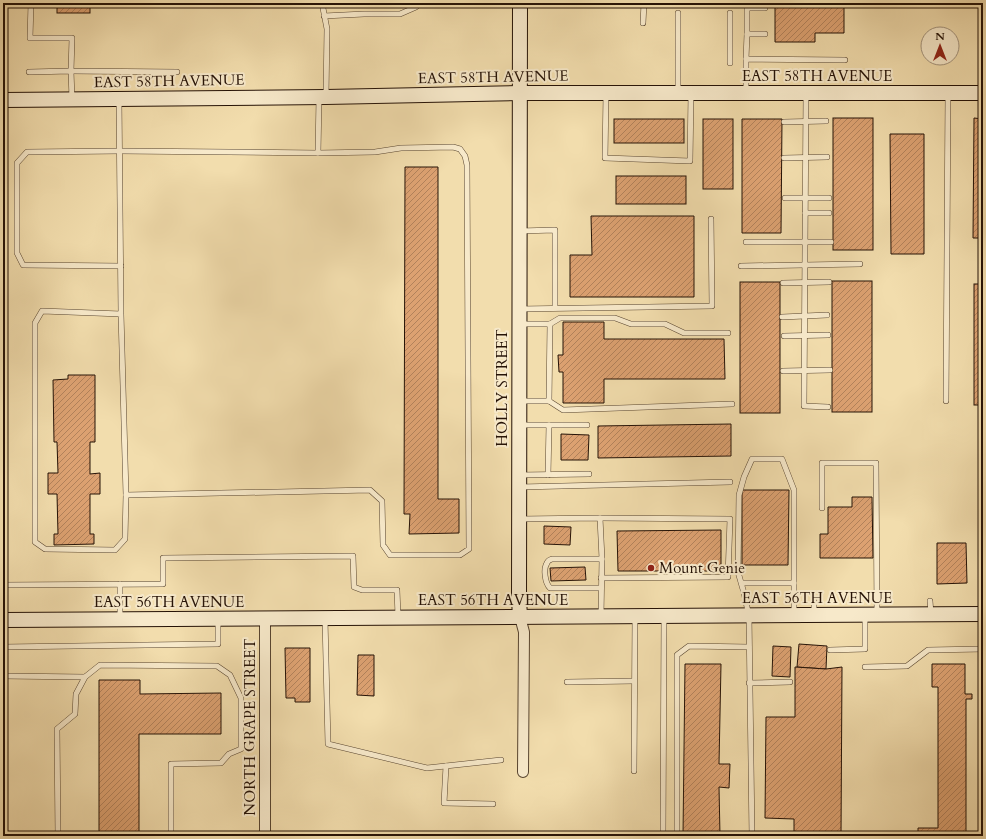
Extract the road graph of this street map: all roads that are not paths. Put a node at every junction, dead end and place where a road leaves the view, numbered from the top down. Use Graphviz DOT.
graph roads {
  1 [pos="31,3"];
  2 [pos="322,3"];
  3 [pos="416,3"];
  4 [pos="520,3"];
  5 [pos="644,3"];
  6 [pos="765,8"];
  7 [pos="678,13"];
  8 [pos="730,13"];
  9 [pos="324,16"];
  10 [pos="644,23"];
  11 [pos="747,34"];
  12 [pos="765,34"];
  13 [pos="746,60"];
  14 [pos="845,60"];
  15 [pos="730,64"];
  16 [pos="71,71"];
  17 [pos="29,72"];
  18 [pos="177,72"];
  19 [pos="520,93"];
  20 [pos="606,93"];
  21 [pos="684,93"];
  22 [pos="746,93"];
  23 [pos="806,93"];
  24 [pos="948,93"];
  25 [pos="983,93"];
  26 [pos="322,97"];
  27 [pos="119,99"];
  28 [pos="3,100"];
  29 [pos="72,100"];
  30 [pos="826,121"];
  31 [pos="784,122"];
  32 [pos="806,122"];
  33 [pos="120,151"];
  34 [pos="318,153"];
  35 [pos="827,157"];
  36 [pos="784,158"];
  37 [pos="805,158"];
  38 [pos="785,198"];
  39 [pos="805,198"];
  40 [pos="829,198"];
  41 [pos="805,213"];
  42 [pos="829,213"];
  43 [pos="711,219"];
  44 [pos="520,231"];
  45 [pos="746,242"];
  46 [pos="805,242"];
  47 [pos="830,242"];
  48 [pos="860,264"];
  49 [pos="805,265"];
  50 [pos="121,266"];
  51 [pos="741,266"];
  52 [pos="805,282"];
  53 [pos="829,282"];
  54 [pos="783,283"];
  55 [pos="555,308"];
  56 [pos="519,309"];
  57 [pos="122,314"];
  58 [pos="827,315"];
  59 [pos="805,316"];
  60 [pos="782,317"];
  61 [pos="519,324"];
  62 [pos="550,324"];
  63 [pos="728,333"];
  64 [pos="828,335"];
  65 [pos="784,336"];
  66 [pos="805,336"];
  67 [pos="804,370"];
  68 [pos="830,370"];
  69 [pos="783,371"];
  70 [pos="519,401"];
  71 [pos="550,401"];
  72 [pos="946,401"];
  73 [pos="732,404"];
  74 [pos="828,406"];
  75 [pos="519,425"];
  76 [pos="549,425"];
  77 [pos="587,425"];
  78 [pos="589,474"];
  79 [pos="548,475"];
  80 [pos="519,481"];
  81 [pos="730,482"];
  82 [pos="126,495"];
  83 [pos="822,508"];
  84 [pos="600,518"];
  85 [pos="519,519"];
  86 [pos="602,559"];
  87 [pos="983,573"];
  88 [pos="601,578"];
  89 [pos="742,583"];
  90 [pos="794,583"];
  91 [pos="120,584"];
  92 [pos="3,585"];
  93 [pos="601,588"];
  94 [pos="814,601"];
  95 [pos="982,614"];
  96 [pos="814,615"];
  97 [pos="871,615"];
  98 [pos="664,616"];
  99 [pos="749,616"];
  100 [pos="794,616"];
  101 [pos="398,617"];
  102 [pos="601,617"];
  103 [pos="635,617"];
  104 [pos="218,618"];
  105 [pos="265,618"];
  106 [pos="325,618"];
  107 [pos="520,618"];
  108 [pos="120,619"];
  109 [pos="3,620"];
  110 [pos="3,647"];
  111 [pos="749,647"];
  112 [pos="983,649"];
  113 [pos="830,650"];
  114 [pos="865,668"];
  115 [pos="3,676"];
  116 [pos="85,677"];
  117 [pos="634,681"];
  118 [pos="567,682"];
  119 [pos="790,682"];
  120 [pos="750,683"];
  121 [pos="501,760"];
  122 [pos="446,766"];
  123 [pos="634,771"];
  124 [pos="523,772"];
  125 [pos="493,804"];
  126 [pos="58,836"];
  127 [pos="171,836"];
  128 [pos="266,836"];
  129 [pos="663,836"];
  130 [pos="677,836"];
  131 [pos="752,836"];
  1 -- 16 [label="lane"];
  2 -- 9 [label="lane"];
  3 -- 9 [label="lane"];
  4 -- 19 [label="street, HOLLY STREET"];
  5 -- 10 [label="lane"];
  6 -- 11 [label="lane"];
  7 -- 21 [label="lane"];
  8 -- 15 [label="lane"];
  9 -- 26 [label="lane"];
  11 -- 12 [label="lane"];
  11 -- 13 [label="lane"];
  13 -- 14 [label="lane"];
  13 -- 22 [label="lane"];
  16 -- 17 [label="lane"];
  16 -- 18 [label="lane"];
  16 -- 29 [label="lane"];
  19 -- 20 [label="street, EAST 58TH AVENUE"];
  19 -- 26 [label="street, EAST 58TH AVENUE"];
  19 -- 44 [label="street, HOLLY STREET"];
  20 -- 21 [label="street, EAST 58TH AVENUE"];
  20 -- 21 [label="lane"];
  21 -- 22 [label="street, EAST 58TH AVENUE"];
  22 -- 23 [label="street, EAST 58TH AVENUE"];
  23 -- 24 [label="street, EAST 58TH AVENUE"];
  23 -- 32 [label="lane"];
  24 -- 25 [label="street, EAST 58TH AVENUE"];
  24 -- 72 [label="lane"];
  26 -- 27 [label="street, EAST 58TH AVENUE"];
  26 -- 34 [label="lane"];
  27 -- 29 [label="street, EAST 58TH AVENUE"];
  27 -- 33 [label="lane"];
  28 -- 29 [label="street, EAST 58TH AVENUE"];
  30 -- 32 [label="lane"];
  31 -- 32 [label="lane"];
  32 -- 37 [label="lane"];
  33 -- 34 [label="lane"];
  33 -- 50 [label="lane"];
  33 -- 50 [label="lane"];
  34 -- 82 [label="lane"];
  35 -- 37 [label="lane"];
  36 -- 37 [label="lane"];
  37 -- 39 [label="lane"];
  38 -- 39 [label="lane"];
  39 -- 40 [label="lane"];
  39 -- 41 [label="lane"];
  41 -- 42 [label="lane"];
  41 -- 46 [label="lane"];
  43 -- 55 [label="lane"];
  44 -- 55 [label="lane"];
  44 -- 56 [label="street, HOLLY STREET"];
  45 -- 46 [label="lane"];
  46 -- 47 [label="lane"];
  46 -- 49 [label="lane"];
  48 -- 49 [label="lane"];
  49 -- 51 [label="lane"];
  49 -- 52 [label="lane"];
  50 -- 57 [label="lane"];
  52 -- 53 [label="lane"];
  52 -- 54 [label="lane"];
  52 -- 59 [label="lane"];
  55 -- 56 [label="lane"];
  56 -- 61 [label="street, HOLLY STREET"];
  57 -- 82 [label="lane"];
  57 -- 82 [label="lane"];
  58 -- 59 [label="lane"];
  59 -- 60 [label="lane"];
  59 -- 66 [label="lane"];
  61 -- 62 [label="lane"];
  61 -- 70 [label="street, HOLLY STREET"];
  62 -- 63 [label="lane"];
  62 -- 71 [label="lane"];
  64 -- 66 [label="lane"];
  65 -- 66 [label="lane"];
  66 -- 67 [label="lane"];
  67 -- 68 [label="lane"];
  67 -- 69 [label="lane"];
  67 -- 74 [label="lane"];
  70 -- 71 [label="lane"];
  70 -- 75 [label="street, HOLLY STREET"];
  71 -- 73 [label="lane"];
  75 -- 76 [label="lane"];
  75 -- 80 [label="street, HOLLY STREET"];
  76 -- 77 [label="lane"];
  76 -- 79 [label="lane"];
  78 -- 79 [label="lane"];
  79 -- 80 [label="lane"];
  80 -- 81 [label="lane"];
  80 -- 85 [label="street, HOLLY STREET"];
  83 -- 97 [label="lane"];
  84 -- 85 [label="lane"];
  84 -- 86 [label="lane"];
  84 -- 88 [label="lane"];
  85 -- 107 [label="street, HOLLY STREET"];
  86 -- 88 [label="lane"];
  86 -- 93 [label="lane"];
  87 -- 95 [label="lane"];
  88 -- 93 [label="lane"];
  89 -- 90 [label="lane"];
  89 -- 90 [label="lane"];
  89 -- 99 [label="lane"];
  90 -- 100 [label="lane"];
  91 -- 92 [label="lane"];
  91 -- 101 [label="lane"];
  91 -- 108 [label="lane"];
  93 -- 102 [label="lane"];
  94 -- 96 [label="lane"];
  95 -- 97 [label="street, EAST 56TH AVENUE"];
  96 -- 97 [label="street, EAST 56TH AVENUE"];
  96 -- 100 [label="street, EAST 56TH AVENUE"];
  97 -- 113 [label="lane"];
  98 -- 99 [label="street, EAST 56TH AVENUE"];
  98 -- 103 [label="street, EAST 56TH AVENUE"];
  98 -- 129 [label="lane"];
  99 -- 100 [label="street, EAST 56TH AVENUE"];
  99 -- 111 [label="lane"];
  101 -- 106 [label="street, EAST 56TH AVENUE"];
  101 -- 107 [label="street, EAST 56TH AVENUE"];
  102 -- 103 [label="street, EAST 56TH AVENUE"];
  102 -- 107 [label="street, EAST 56TH AVENUE"];
  103 -- 117 [label="lane"];
  104 -- 105 [label="street, EAST 56TH AVENUE"];
  104 -- 108 [label="street, EAST 56TH AVENUE"];
  104 -- 110 [label="lane"];
  105 -- 106 [label="street, EAST 56TH AVENUE"];
  105 -- 128 [label="street, NORTH GRAPE STREET"];
  106 -- 122 [label="lane"];
  107 -- 124 [label="street, HOLLY STREET"];
  108 -- 109 [label="street, EAST 56TH AVENUE"];
  111 -- 120 [label="lane"];
  111 -- 130 [label="lane"];
  112 -- 114 [label="lane"];
  115 -- 116 [label="lane"];
  116 -- 126 [label="lane"];
  116 -- 127 [label="lane"];
  117 -- 118 [label="lane"];
  117 -- 123 [label="lane"];
  119 -- 120 [label="lane"];
  120 -- 131 [label="lane"];
  121 -- 122 [label="lane"];
  122 -- 125 [label="lane"];
}
